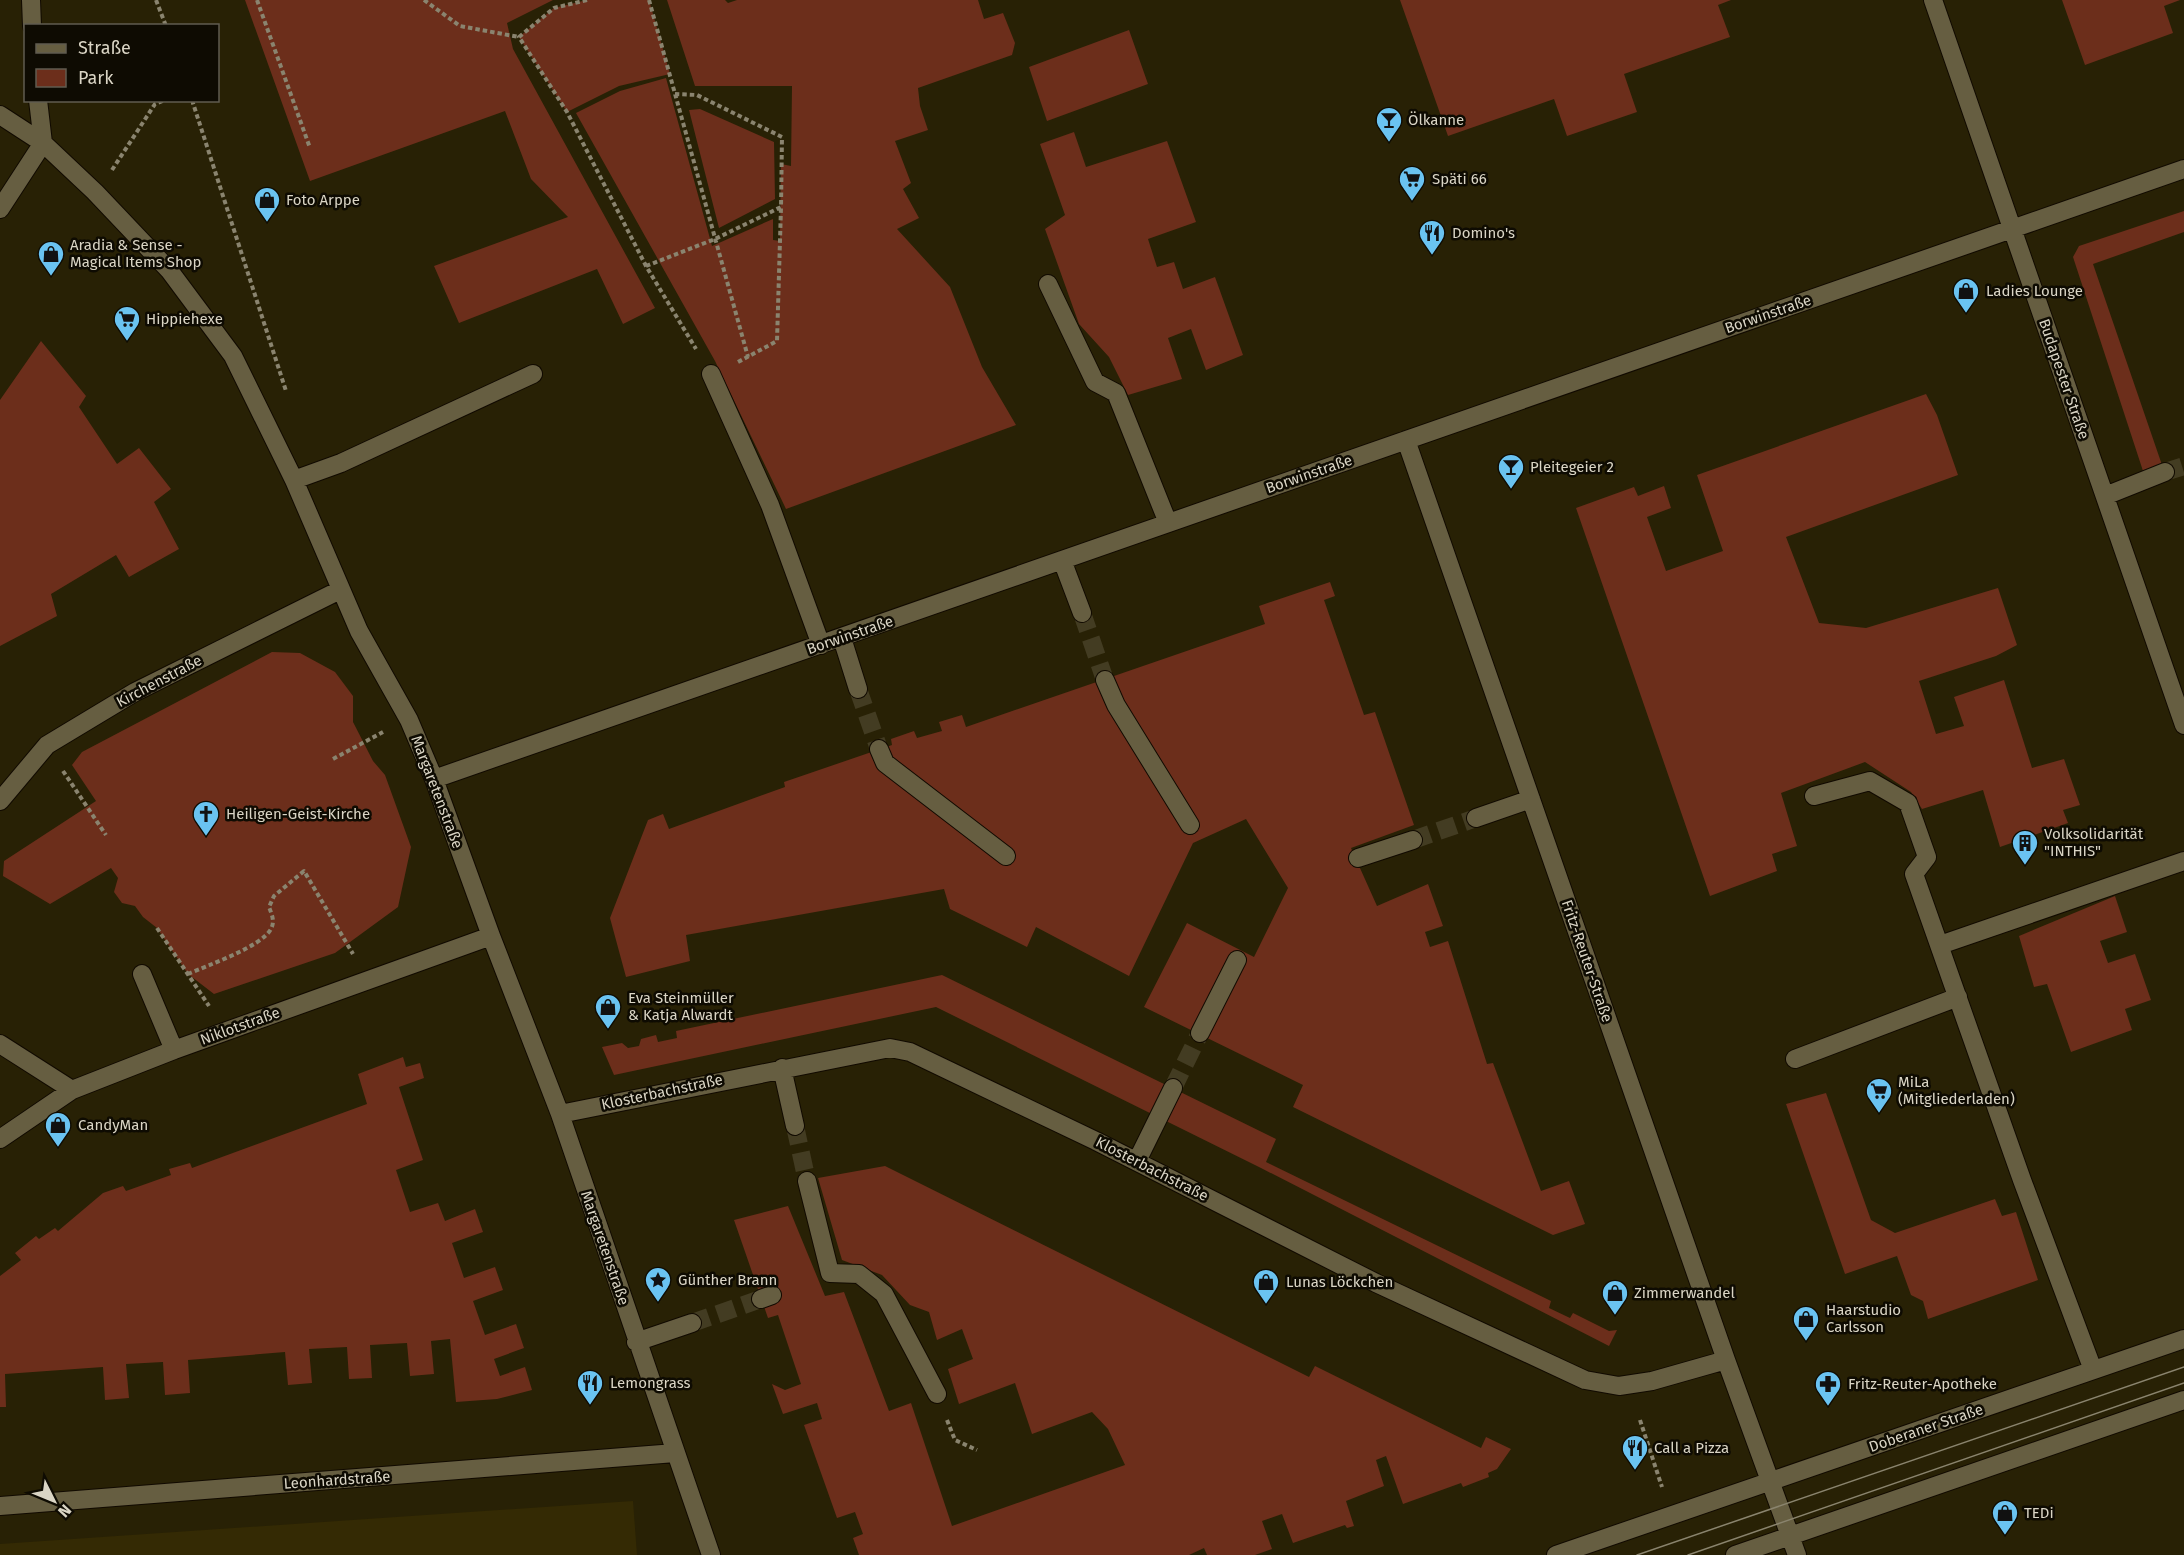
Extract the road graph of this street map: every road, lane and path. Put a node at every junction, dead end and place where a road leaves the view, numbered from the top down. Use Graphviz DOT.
graph roads {
  1 [pos="31,0"];
  2 [pos="156,0"];
  3 [pos="257,0"];
  4 [pos="424,0"];
  5 [pos="587,0"];
  6 [pos="649,0"];
  7 [pos="1933,0"];
  8 [pos="32,24"];
  9 [pos="165,24"];
  10 [pos="519,38"];
  11 [pos="675,94"];
  12 [pos="38,102"];
  13 [pos="160,102"];
  14 [pos="193,102"];
  15 [pos="0,115"];
  16 [pos="42,143"];
  17 [pos="310,148"];
  18 [pos="2184,169"];
  19 [pos="110,174"];
  20 [pos="781,207"];
  21 [pos="0,209"];
  22 [pos="2012,229"];
  23 [pos="715,239"];
  24 [pos="646,266"];
  25 [pos="1048,284"];
  26 [pos="748,357"];
  27 [pos="533,374"];
  28 [pos="711,374"];
  29 [pos="287,392"];
  30 [pos="1406,440"];
  31 [pos="2165,472"];
  32 [pos="294,480"];
  33 [pos="2105,496"];
  34 [pos="1168,523"];
  35 [pos="1062,560"];
  36 [pos="340,590"];
  37 [pos="1082,613"];
  38 [pos="842,638"];
  39 [pos="821,645"];
  40 [pos="1105,680"];
  41 [pos="858,689"];
  42 [pos="2184,725"];
  43 [pos="363,742"];
  44 [pos="46,745"];
  45 [pos="879,750"];
  46 [pos="333,759"];
  47 [pos="434,779"];
  48 [pos="1814,796"];
  49 [pos="1531,799"];
  50 [pos="0,801"];
  51 [pos="1476,818"];
  52 [pos="1190,825"];
  53 [pos="106,836"];
  54 [pos="1413,840"];
  55 [pos="1006,856"];
  56 [pos="1358,858"];
  57 [pos="2184,861"];
  58 [pos="157,928"];
  59 [pos="491,936"];
  60 [pos="347,945"];
  61 [pos="1940,945"];
  62 [pos="1237,960"];
  63 [pos="142,974"];
  64 [pos="188,974"];
  65 [pos="203,996"];
  66 [pos="1958,997"];
  67 [pos="1200,1033"];
  68 [pos="0,1044"];
  69 [pos="174,1050"];
  70 [pos="1795,1059"];
  71 [pos="782,1068"];
  72 [pos="1173,1088"];
  73 [pos="72,1090"];
  74 [pos="560,1114"];
  75 [pos="795,1126"];
  76 [pos="0,1139"];
  77 [pos="1137,1161"];
  78 [pos="807,1181"];
  79 [pos="692,1323"];
  80 [pos="2184,1339"];
  81 [pos="636,1342"];
  82 [pos="1725,1360"];
  83 [pos="2093,1370"];
  84 [pos="937,1394"];
  85 [pos="2184,1400"];
  86 [pos="943,1412"];
  87 [pos="1640,1420"];
  88 [pos="977,1450"];
  89 [pos="675,1453"];
  90 [pos="1770,1481"];
  91 [pos="1662,1487"];
  92 [pos="0,1506"];
  93 [pos="1790,1536"];
  94 [pos="711,1555"];
  95 [pos="1556,1555"];
  96 [pos="1735,1555"];
  97 [pos="1797,1555"];
  1 -- 8 [label="street"];
  2 -- 9 [label="path"];
  3 -- 17 [label="path"];
  4 -- 10 [label="path"];
  5 -- 10 [label="path"];
  6 -- 11 [label="path"];
  7 -- 22 [label="street, Budapester Straße"];
  10 -- 24 [label="path"];
  11 -- 20 [label="path"];
  11 -- 23 [label="path"];
  12 -- 16 [label="street"];
  13 -- 19 [label="path"];
  14 -- 29 [label="path"];
  15 -- 16 [label="street, Margaretenstraße"];
  16 -- 21 [label="street"];
  16 -- 32 [label="street, Margaretenstraße"];
  18 -- 22 [label="street, Borwinstraße"];
  20 -- 23 [label="path"];
  20 -- 26 [label="path"];
  22 -- 30 [label="street, Borwinstraße"];
  22 -- 33 [label="street, Budapester Straße"];
  23 -- 24 [label="path"];
  23 -- 26 [label="path"];
  24 -- 28 [label="path"];
  25 -- 34 [label="street"];
  26 -- 28 [label="path"];
  27 -- 32 [label="street"];
  28 -- 39 [label="street"];
  30 -- 34 [label="street, Borwinstraße"];
  30 -- 49 [label="street, Fritz-Reuter-Straße"];
  31 -- 33 [label="street"];
  32 -- 36 [label="street, Margaretenstraße"];
  33 -- 42 [label="street, Budapester Straße"];
  34 -- 35 [label="street, Borwinstraße"];
  35 -- 37 [label="street"];
  35 -- 38 [label="street, Borwinstraße"];
  36 -- 44 [label="street, Kirchenstraße"];
  36 -- 47 [label="street, Margaretenstraße"];
  38 -- 39 [label="street, Borwinstraße"];
  38 -- 41 [label="street"];
  39 -- 47 [label="street, Borwinstraße"];
  40 -- 52 [label="street"];
  43 -- 46 [label="path"];
  44 -- 50 [label="street, Kirchenstraße"];
  44 -- 53 [label="path"];
  45 -- 55 [label="street"];
  47 -- 59 [label="street, Margaretenstraße"];
  48 -- 61 [label="street"];
  49 -- 51 [label="street"];
  49 -- 82 [label="street, Fritz-Reuter-Straße"];
  54 -- 56 [label="street"];
  57 -- 61 [label="street"];
  58 -- 64 [label="path"];
  59 -- 69 [label="street, Niklotstraße"];
  59 -- 74 [label="street, Margaretenstraße"];
  60 -- 64 [label="path"];
  61 -- 66 [label="street"];
  62 -- 67 [label="street"];
  63 -- 69 [label="street"];
  64 -- 65 [label="path"];
  66 -- 70 [label="street"];
  66 -- 83 [label="street"];
  68 -- 73 [label="street"];
  69 -- 73 [label="street, Niklotstraße"];
  71 -- 74 [label="street, Klosterbachstraße"];
  71 -- 75 [label="street"];
  71 -- 77 [label="street, Klosterbachstraße"];
  72 -- 77 [label="street"];
  73 -- 76 [label="street, Niklotstraße"];
  74 -- 81 [label="street, Margaretenstraße"];
  77 -- 82 [label="street, Klosterbachstraße"];
  78 -- 84 [label="street"];
  79 -- 81 [label="street"];
  80 -- 83 [label="street, Doberaner Straße"];
  81 -- 89 [label="street, Margaretenstraße"];
  82 -- 90 [label="street, Fritz-Reuter-Straße"];
  83 -- 90 [label="street, Doberaner Straße"];
  85 -- 93 [label="street"];
  86 -- 88 [label="path"];
  87 -- 91 [label="path"];
  89 -- 92 [label="street, Leonhardstraße"];
  89 -- 94 [label="street, Margaretenstraße"];
  90 -- 93 [label="street"];
  90 -- 95 [label="street, Doberaner Straße"];
  93 -- 96 [label="street"];
  93 -- 97 [label="street"];
}
